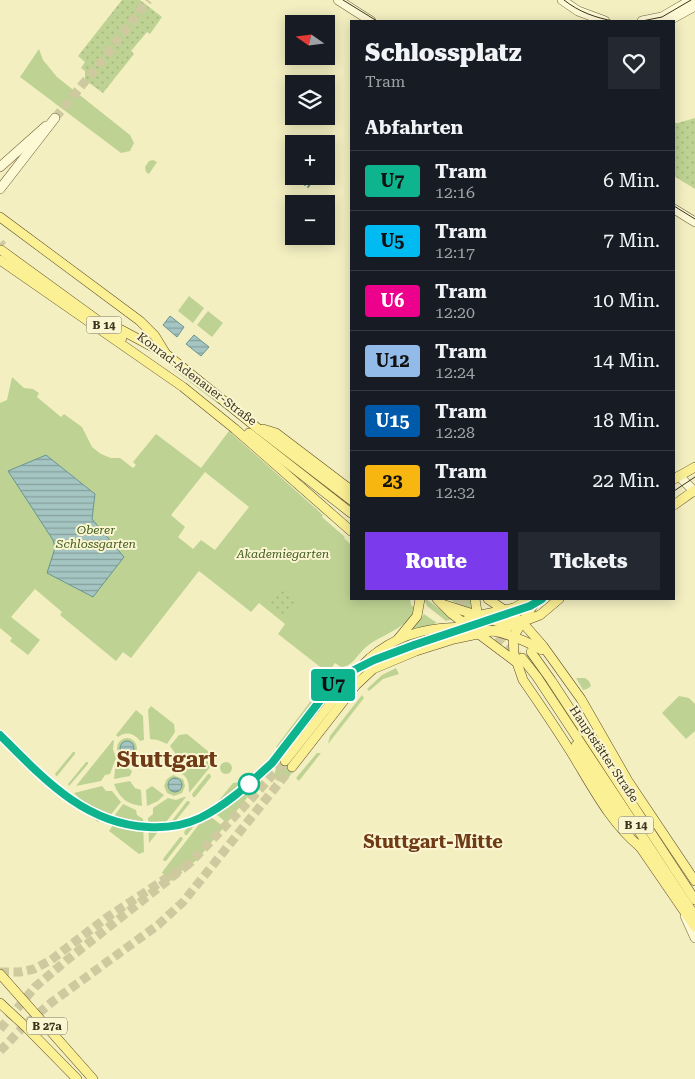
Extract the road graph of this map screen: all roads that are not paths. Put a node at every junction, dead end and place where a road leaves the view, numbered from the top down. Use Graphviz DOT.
graph roads {
  1 [pos="338,0"];
  2 [pos="562,0"];
  3 [pos="692,0"];
  4 [pos="695,6"];
  5 [pos="369,20"];
  6 [pos="602,20"];
  7 [pos="647,20"];
  8 [pos="670,20"];
  9 [pos="0,167"];
  10 [pos="0,189"];
  11 [pos="675,210"];
  12 [pos="0,217"];
  13 [pos="695,222"];
  14 [pos="0,226"];
  15 [pos="13,227"];
  16 [pos="0,260"];
  17 [pos="166,354"];
  18 [pos="256,427"];
  19 [pos="233,428"];
  20 [pos="243,429"];
  21 [pos="695,467"];
  22 [pos="676,478"];
  23 [pos="350,489"];
  24 [pos="694,491"];
  25 [pos="350,499"];
  26 [pos="675,504"];
  27 [pos="350,512"];
  28 [pos="350,530"];
  29 [pos="420,600"];
  30 [pos="438,600"];
  31 [pos="475,600"];
  32 [pos="490,600"];
  33 [pos="528,600"];
  34 [pos="536,600"];
  35 [pos="557,600"];
  36 [pos="445,605"];
  37 [pos="506,610"];
  38 [pos="465,612"];
  39 [pos="476,616"];
  40 [pos="522,622"];
  41 [pos="467,625"];
  42 [pos="437,629"];
  43 [pos="494,632"];
  44 [pos="480,635"];
  45 [pos="462,637"];
  46 [pos="513,637"];
  47 [pos="397,640"];
  48 [pos="442,643"];
  49 [pos="534,650"];
  50 [pos="547,652"];
  51 [pos="519,660"];
  52 [pos="576,735"];
  53 [pos="604,760"];
  54 [pos="628,781"];
  55 [pos="640,848"];
  56 [pos="695,881"];
  57 [pos="685,886"];
  58 [pos="695,894"];
  59 [pos="695,900"];
  60 [pos="683,911"];
  61 [pos="695,916"];
  62 [pos="695,927"];
  63 [pos="695,938"];
  64 [pos="0,974"];
  65 [pos="0,1003"];
  66 [pos="66,1067"];
  67 [pos="70,1079"];
  68 [pos="77,1079"];
  69 [pos="92,1079"];
  1 -- 5 [label="street"];
  2 -- 6 [label="street"];
  3 -- 7 [label="street"];
  4 -- 8 [label="street"];
  9 -- 10 [label="street"];
  11 -- 13 [label="street"];
  12 -- 15 [label="main road"];
  14 -- 15 [label="main road"];
  15 -- 17 [label="main road"];
  16 -- 19 [label="main road"];
  17 -- 18 [label="main road, Konrad-Adenauer-Straße / B 14"];
  17 -- 20 [label="main road, Konrad-Adenauer-Straße / B 14"];
  18 -- 23 [label="main road, B 14"];
  18 -- 25 [label="main road, Konrad-Adenauer-Straße / B 14"];
  19 -- 20 [label="main road"];
  19 -- 28 [label="main road"];
  20 -- 27 [label="main road, Konrad-Adenauer-Straße / B 14"];
  21 -- 22 [label="main road"];
  22 -- 24 [label="street"];
  24 -- 26 [label="main road"];
  29 -- 47 [label="main road"];
  30 -- 36 [label="main road, B 14"];
  31 -- 38 [label="main road"];
  31 -- 39 [label="main road"];
  32 -- 37 [label="main road, B 14"];
  33 -- 37 [label="main road"];
  34 -- 40 [label="main road"];
  35 -- 40 [label="main road"];
  36 -- 38 [label="main road"];
  36 -- 41 [label="main road, B 14"];
  37 -- 39 [label="main road"];
  37 -- 40 [label="main road, B 14"];
  38 -- 39 [label="main road"];
  39 -- 40 [label="main road"];
  39 -- 41 [label="main road"];
  40 -- 43 [label="main road"];
  40 -- 46 [label="main road"];
  40 -- 50 [label="main road, B 14"];
  41 -- 42 [label="main road"];
  41 -- 43 [label="main road"];
  41 -- 44 [label="main road, B 14"];
  41 -- 45 [label="main road"];
  42 -- 47 [label="main road"];
  42 -- 48 [label="main road"];
  43 -- 44 [label="main road"];
  43 -- 46 [label="main road"];
  44 -- 45 [label="main road"];
  44 -- 51 [label="main road, B 14"];
  45 -- 48 [label="main road"];
  46 -- 49 [label="main road"];
  46 -- 51 [label="main road, B 14"];
  47 -- 48 [label="main road"];
  49 -- 50 [label="main road"];
  49 -- 51 [label="main road"];
  49 -- 53 [label="main road, Hauptstätter Straße / B 14"];
  50 -- 54 [label="main road, B 14"];
  51 -- 52 [label="main road, Hauptstätter Straße / B 14"];
  51 -- 55 [label="main road, B 14"];
  52 -- 55 [label="main road, B 14"];
  52 -- 61 [label="main road, Hauptstätter Straße / B 14"];
  53 -- 54 [label="main road, B 14"];
  53 -- 57 [label="main road, Hauptstätter Straße / B 14"];
  54 -- 56 [label="main road, B 14"];
  55 -- 60 [label="main road, B 14"];
  57 -- 58 [label="street"];
  57 -- 59 [label="main road, Hauptstätter Straße / B 14"];
  60 -- 62 [label="main road, B 14"];
  60 -- 63 [label="street"];
  64 -- 69 [label="main road, B 27a"];
  65 -- 66 [label="main road"];
  66 -- 67 [label="main road"];
  66 -- 68 [label="main road"];
}
